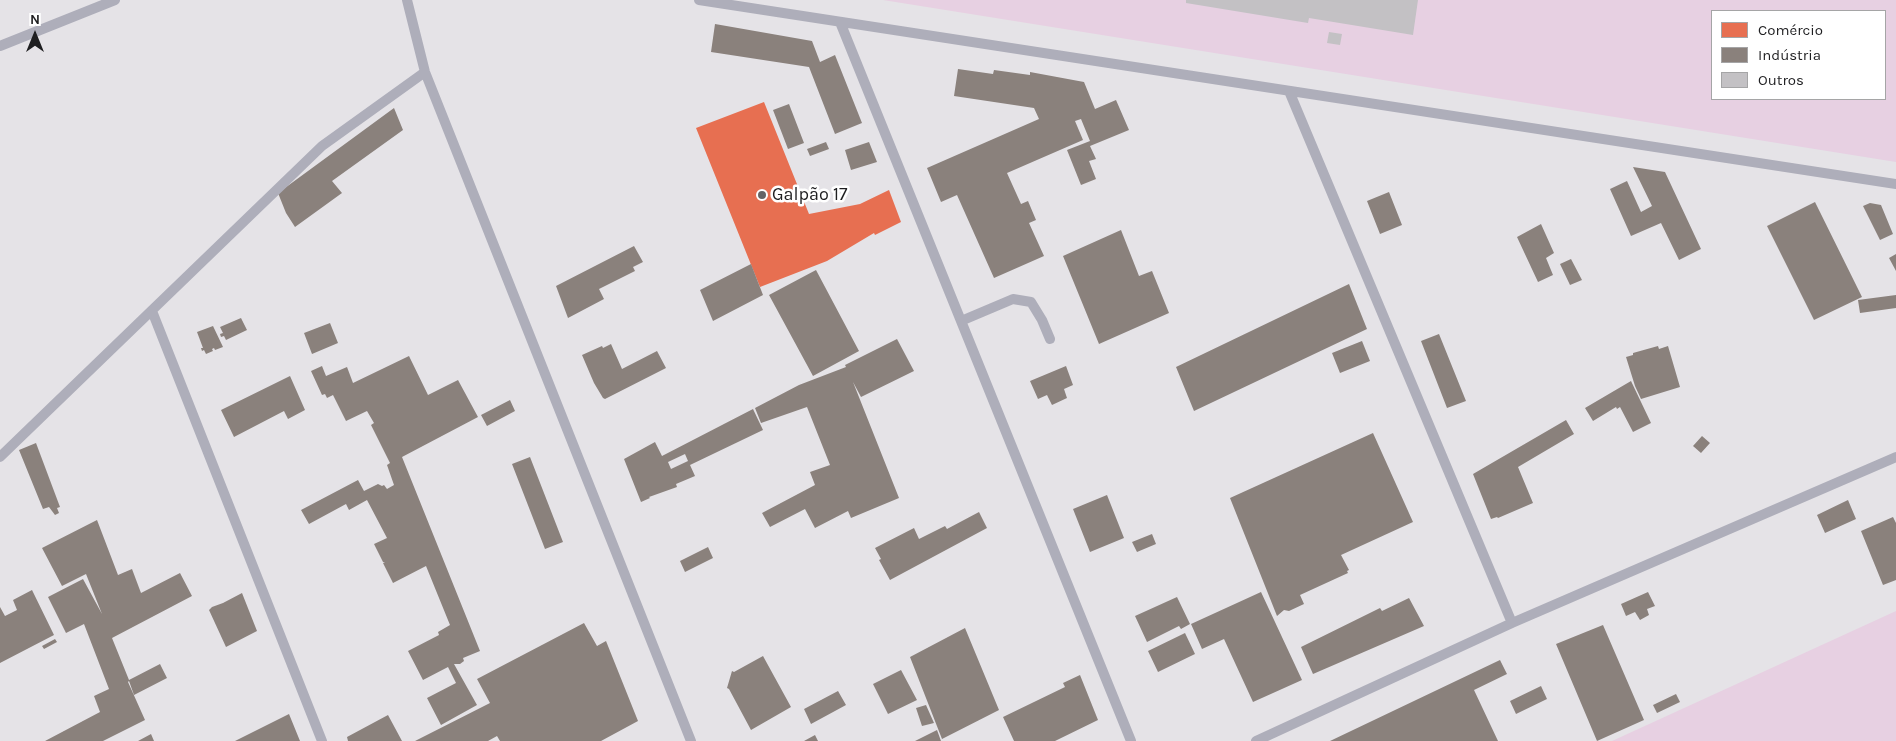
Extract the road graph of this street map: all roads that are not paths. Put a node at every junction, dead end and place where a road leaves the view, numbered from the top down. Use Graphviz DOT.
graph roads {
  1 [pos="114,0"];
  2 [pos="408,0"];
  3 [pos="699,0"];
  4 [pos="840,22"];
  5 [pos="0,46"];
  6 [pos="425,72"];
  7 [pos="1289,91"];
  8 [pos="1896,184"];
  9 [pos="152,311"];
  10 [pos="961,321"];
  11 [pos="1050,339"];
  12 [pos="0,457"];
  13 [pos="1896,457"];
  14 [pos="1512,623"];
  15 [pos="322,741"];
  16 [pos="691,741"];
  17 [pos="1131,741"];
  18 [pos="1256,741"];
  1 -- 5 [label="lane"];
  2 -- 6 [label="lane"];
  3 -- 4 [label="lane"];
  4 -- 7 [label="lane"];
  4 -- 10 [label="lane"];
  6 -- 9 [label="lane"];
  6 -- 16 [label="lane"];
  7 -- 8 [label="lane"];
  7 -- 14 [label="lane"];
  9 -- 12 [label="lane"];
  9 -- 15 [label="lane"];
  10 -- 11 [label="lane"];
  10 -- 17 [label="lane"];
  13 -- 14 [label="lane"];
  14 -- 18 [label="lane"];
}
